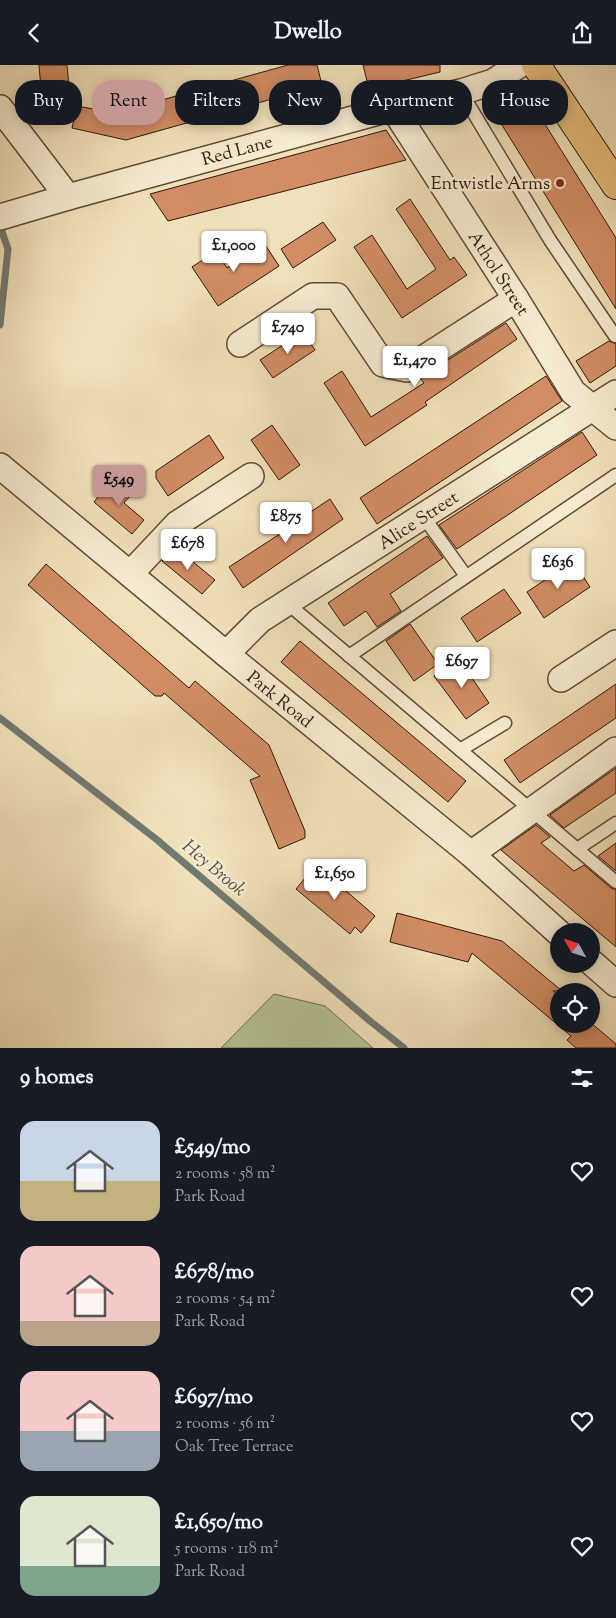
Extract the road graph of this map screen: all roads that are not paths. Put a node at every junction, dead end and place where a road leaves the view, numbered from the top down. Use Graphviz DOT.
graph roads {
  1 [pos="519,65"];
  2 [pos="536,65"];
  3 [pos="472,89"];
  4 [pos="0,108"];
  5 [pos="472,110"];
  6 [pos="351,120"];
  7 [pos="404,125"];
  8 [pos="616,185"];
  9 [pos="68,197"];
  10 [pos="0,217"];
  11 [pos="516,299"];
  12 [pos="615,336"];
  13 [pos="240,344"];
  14 [pos="616,393"];
  15 [pos="594,407"];
  16 [pos="616,427"];
  17 [pos="0,466"];
  18 [pos="616,475"];
  19 [pos="251,476"];
  20 [pos="423,516"];
  21 [pos="130,574"];
  22 [pos="466,576"];
  23 [pos="287,603"];
  24 [pos="616,643"];
  25 [pos="226,655"];
  26 [pos="349,656"];
  27 [pos="561,679"];
  28 [pos="505,723"];
  29 [pos="460,750"];
  30 [pos="616,750"];
  31 [pos="532,811"];
  32 [pos="616,823"];
  33 [pos="577,849"];
  34 [pos="471,854"];
  35 [pos="616,882"];
  36 [pos="550,925"];
  37 [pos="600,970"];
  38 [pos="616,984"];
  1 -- 3 [label="street, Red Lane"];
  2 -- 8 [label="highway"];
  4 -- 9 [label="street"];
  5 -- 12 [label="lane"];
  6 -- 9 [label="street, Red Lane"];
  7 -- 11 [label="street, Athol Street"];
  9 -- 10 [label="street, Red Lane"];
  11 -- 13 [label="street"];
  11 -- 15 [label="street, Athol Street"];
  14 -- 15 [label="street, Alice Street"];
  15 -- 16 [label="street, Athol Street"];
  15 -- 20 [label="street, Alice Street"];
  17 -- 21 [label="street, Park Road"];
  18 -- 22 [label="lane"];
  19 -- 21 [label="street"];
  20 -- 22 [label="lane"];
  20 -- 23 [label="street, Alice Street"];
  21 -- 25 [label="street, Park Road"];
  22 -- 26 [label="lane"];
  23 -- 25 [label="street, Alice Street"];
  23 -- 26 [label="lane"];
  24 -- 27 [label="street"];
  25 -- 34 [label="street, Park Road"];
  26 -- 29 [label="lane"];
  28 -- 29 [label="lane"];
  29 -- 31 [label="lane"];
  30 -- 31 [label="street"];
  31 -- 33 [label="lane"];
  31 -- 34 [label="street"];
  32 -- 33 [label="lane"];
  33 -- 35 [label="lane"];
  34 -- 36 [label="street, Park Road"];
  37 -- 38 [label="street"];
}
